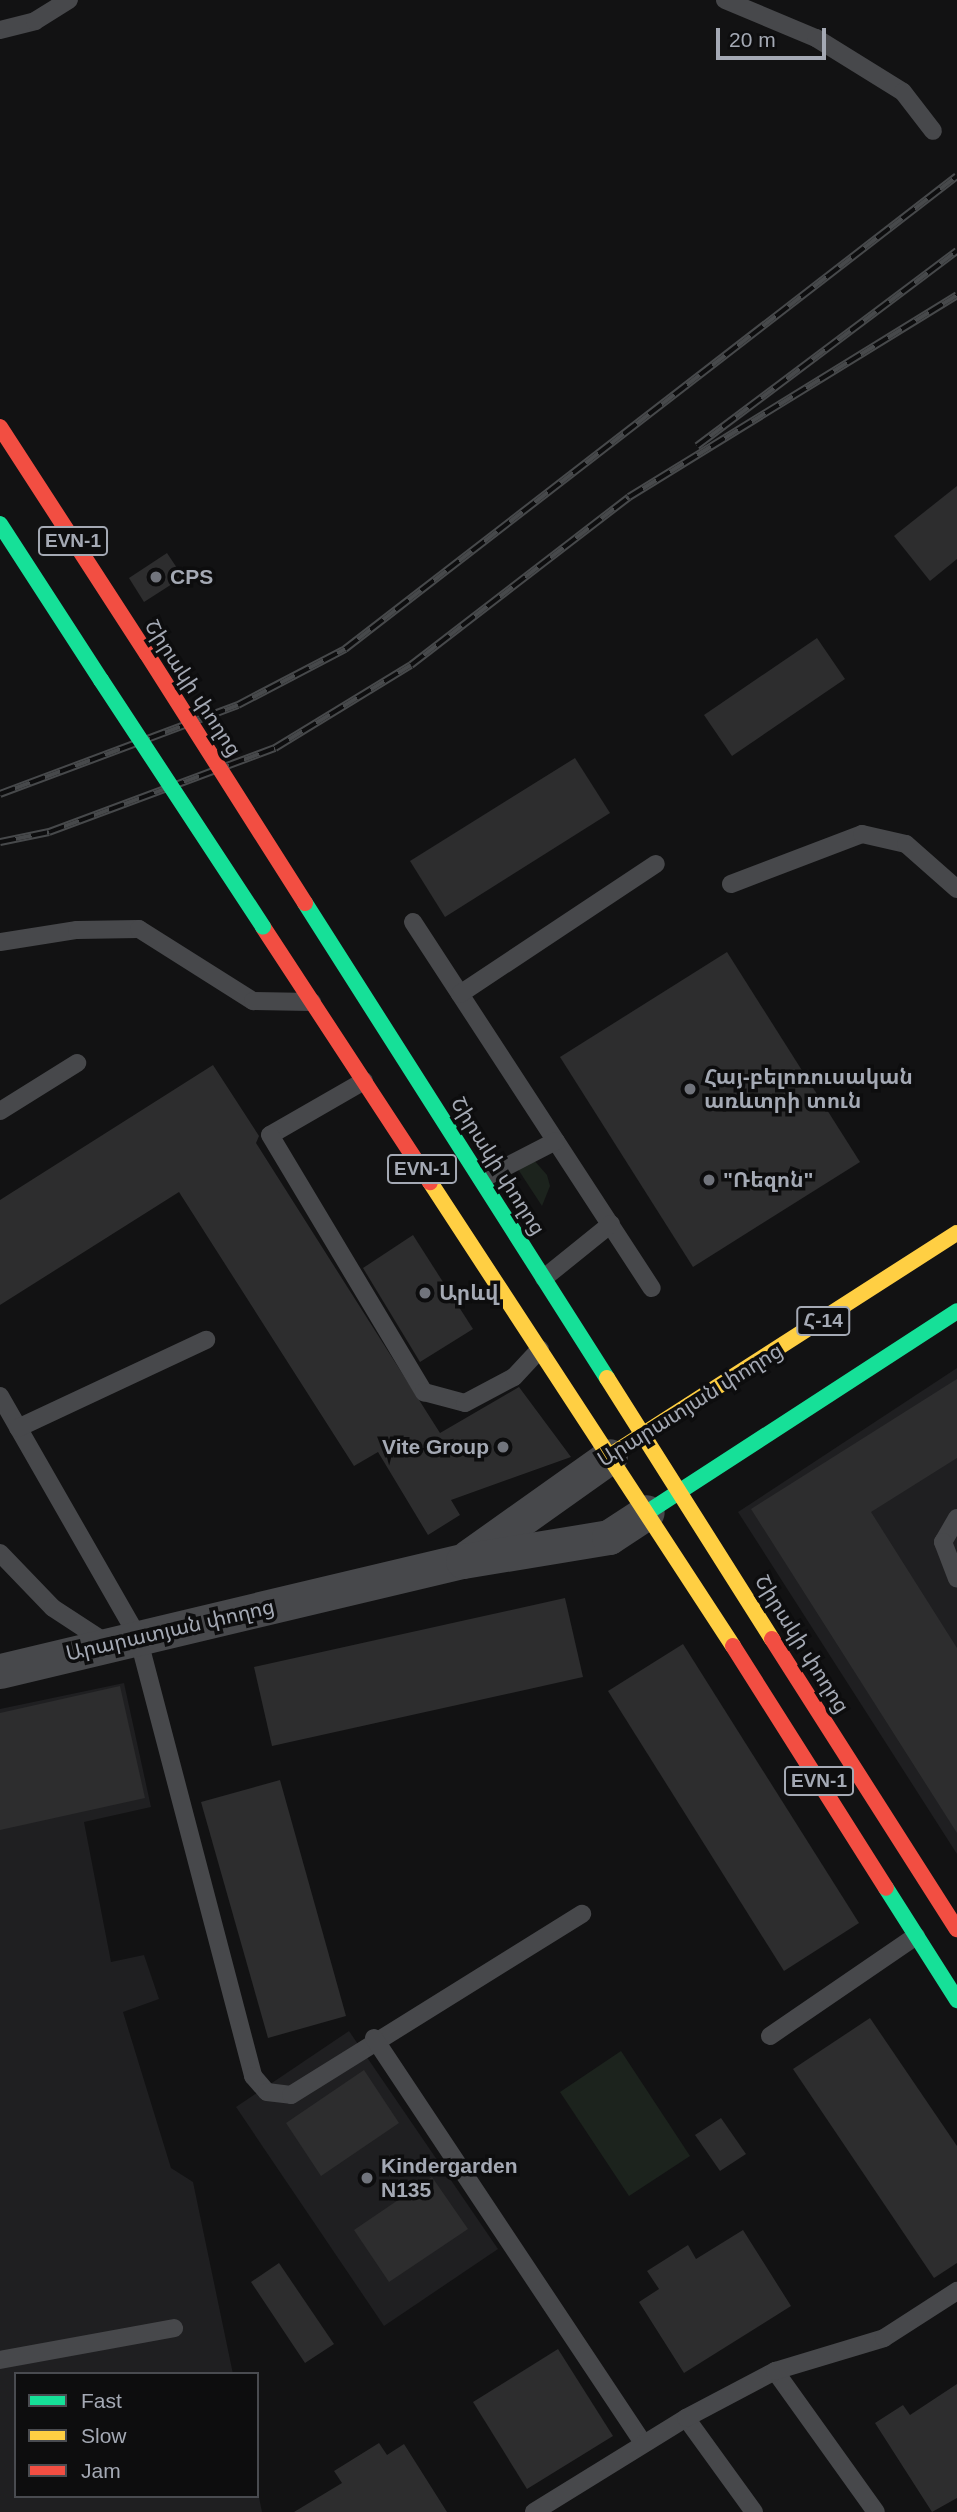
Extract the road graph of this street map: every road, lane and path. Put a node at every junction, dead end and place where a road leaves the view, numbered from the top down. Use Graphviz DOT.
graph roads {
  1 [pos="69,0"];
  2 [pos="725,0"];
  3 [pos="0,30"];
  4 [pos="933,131"];
  5 [pos="0,428"];
  6 [pos="0,524"];
  7 [pos="656,863"];
  8 [pos="731,884"];
  9 [pos="957,889"];
  10 [pos="413,922"];
  11 [pos="0,942"];
  12 [pos="460,994"];
  13 [pos="312,1002"];
  14 [pos="77,1063"];
  15 [pos="364,1081"];
  16 [pos="0,1111"];
  17 [pos="556,1142"];
  18 [pos="482,1179"];
  19 [pos="611,1224"];
  20 [pos="957,1233"];
  21 [pos="544,1278"];
  22 [pos="652,1288"];
  23 [pos="957,1311"];
  24 [pos="206,1340"];
  25 [pos="540,1349"];
  26 [pos="0,1396"];
  27 [pos="18,1428"];
  28 [pos="645,1435"];
  29 [pos="610,1456"];
  30 [pos="681,1492"];
  31 [pos="648,1513"];
  32 [pos="957,1518"];
  33 [pos="0,1553"];
  34 [pos="463,1561"];
  35 [pos="957,1578"];
  36 [pos="123,1641"];
  37 [pos="0,1671"];
  38 [pos="582,1914"];
  39 [pos="957,1929"];
  40 [pos="916,1936"];
  41 [pos="957,2000"];
  42 [pos="770,2036"];
  43 [pos="374,2038"];
  44 [pos="957,2291"];
  45 [pos="174,2328"];
  46 [pos="0,2360"];
  47 [pos="775,2371"];
  48 [pos="686,2417"];
  49 [pos="642,2441"];
  50 [pos="534,2512"];
  51 [pos="754,2512"];
  52 [pos="876,2512"];
  1 -- 3 [label="lane"];
  2 -- 4 [label="lane"];
  5 -- 18 [label="main road, Շիրակի փողոց / EVN-1, bridge"];
  6 -- 13 [label="main road, EVN-1, bridge"];
  7 -- 12 [label="lane"];
  8 -- 9 [label="lane"];
  10 -- 12 [label="lane"];
  11 -- 13 [label="lane"];
  12 -- 17 [label="lane"];
  13 -- 15 [label="main road, EVN-1"];
  14 -- 16 [label="lane"];
  15 -- 25 [label="main road, EVN-1"];
  15 -- 25 [label="lane"];
  17 -- 18 [label="lane"];
  17 -- 19 [label="lane"];
  18 -- 21 [label="main road, Շիրակի փողոց / EVN-1"];
  19 -- 21 [label="lane"];
  19 -- 22 [label="lane"];
  20 -- 28 [label="main road, Արարատյան փողոց / Հ-14"];
  21 -- 28 [label="main road, Շիրակի փողոց / EVN-1"];
  23 -- 30 [label="main road, Արարատյան փողոց"];
  24 -- 27 [label="lane"];
  25 -- 29 [label="main road, EVN-1"];
  26 -- 27 [label="lane"];
  27 -- 36 [label="lane"];
  28 -- 29 [label="main road, Արարատյան փողոց / Հ-14"];
  28 -- 30 [label="main road, Շիրակի փողոց / EVN-1"];
  29 -- 31 [label="main road, EVN-1"];
  29 -- 34 [label="street, Արարատյան փողոց"];
  30 -- 31 [label="main road, Արարատյան փողոց"];
  30 -- 39 [label="main road, Շիրակի փողոց / EVN-1"];
  31 -- 34 [label="street, Արարատյան փողոց"];
  31 -- 40 [label="main road, EVN-1"];
  32 -- 35 [label="lane"];
  33 -- 36 [label="lane"];
  34 -- 36 [label="street, Արարատյան փողոց"];
  36 -- 37 [label="street, Արարատյան փողոց"];
  36 -- 43 [label="lane"];
  38 -- 43 [label="lane"];
  40 -- 41 [label="main road, EVN-1"];
  40 -- 42 [label="lane"];
  43 -- 49 [label="lane"];
  44 -- 47 [label="lane"];
  45 -- 46 [label="lane"];
  47 -- 48 [label="lane"];
  47 -- 52 [label="lane"];
  48 -- 49 [label="lane"];
  48 -- 51 [label="lane"];
  49 -- 50 [label="lane"];
}
